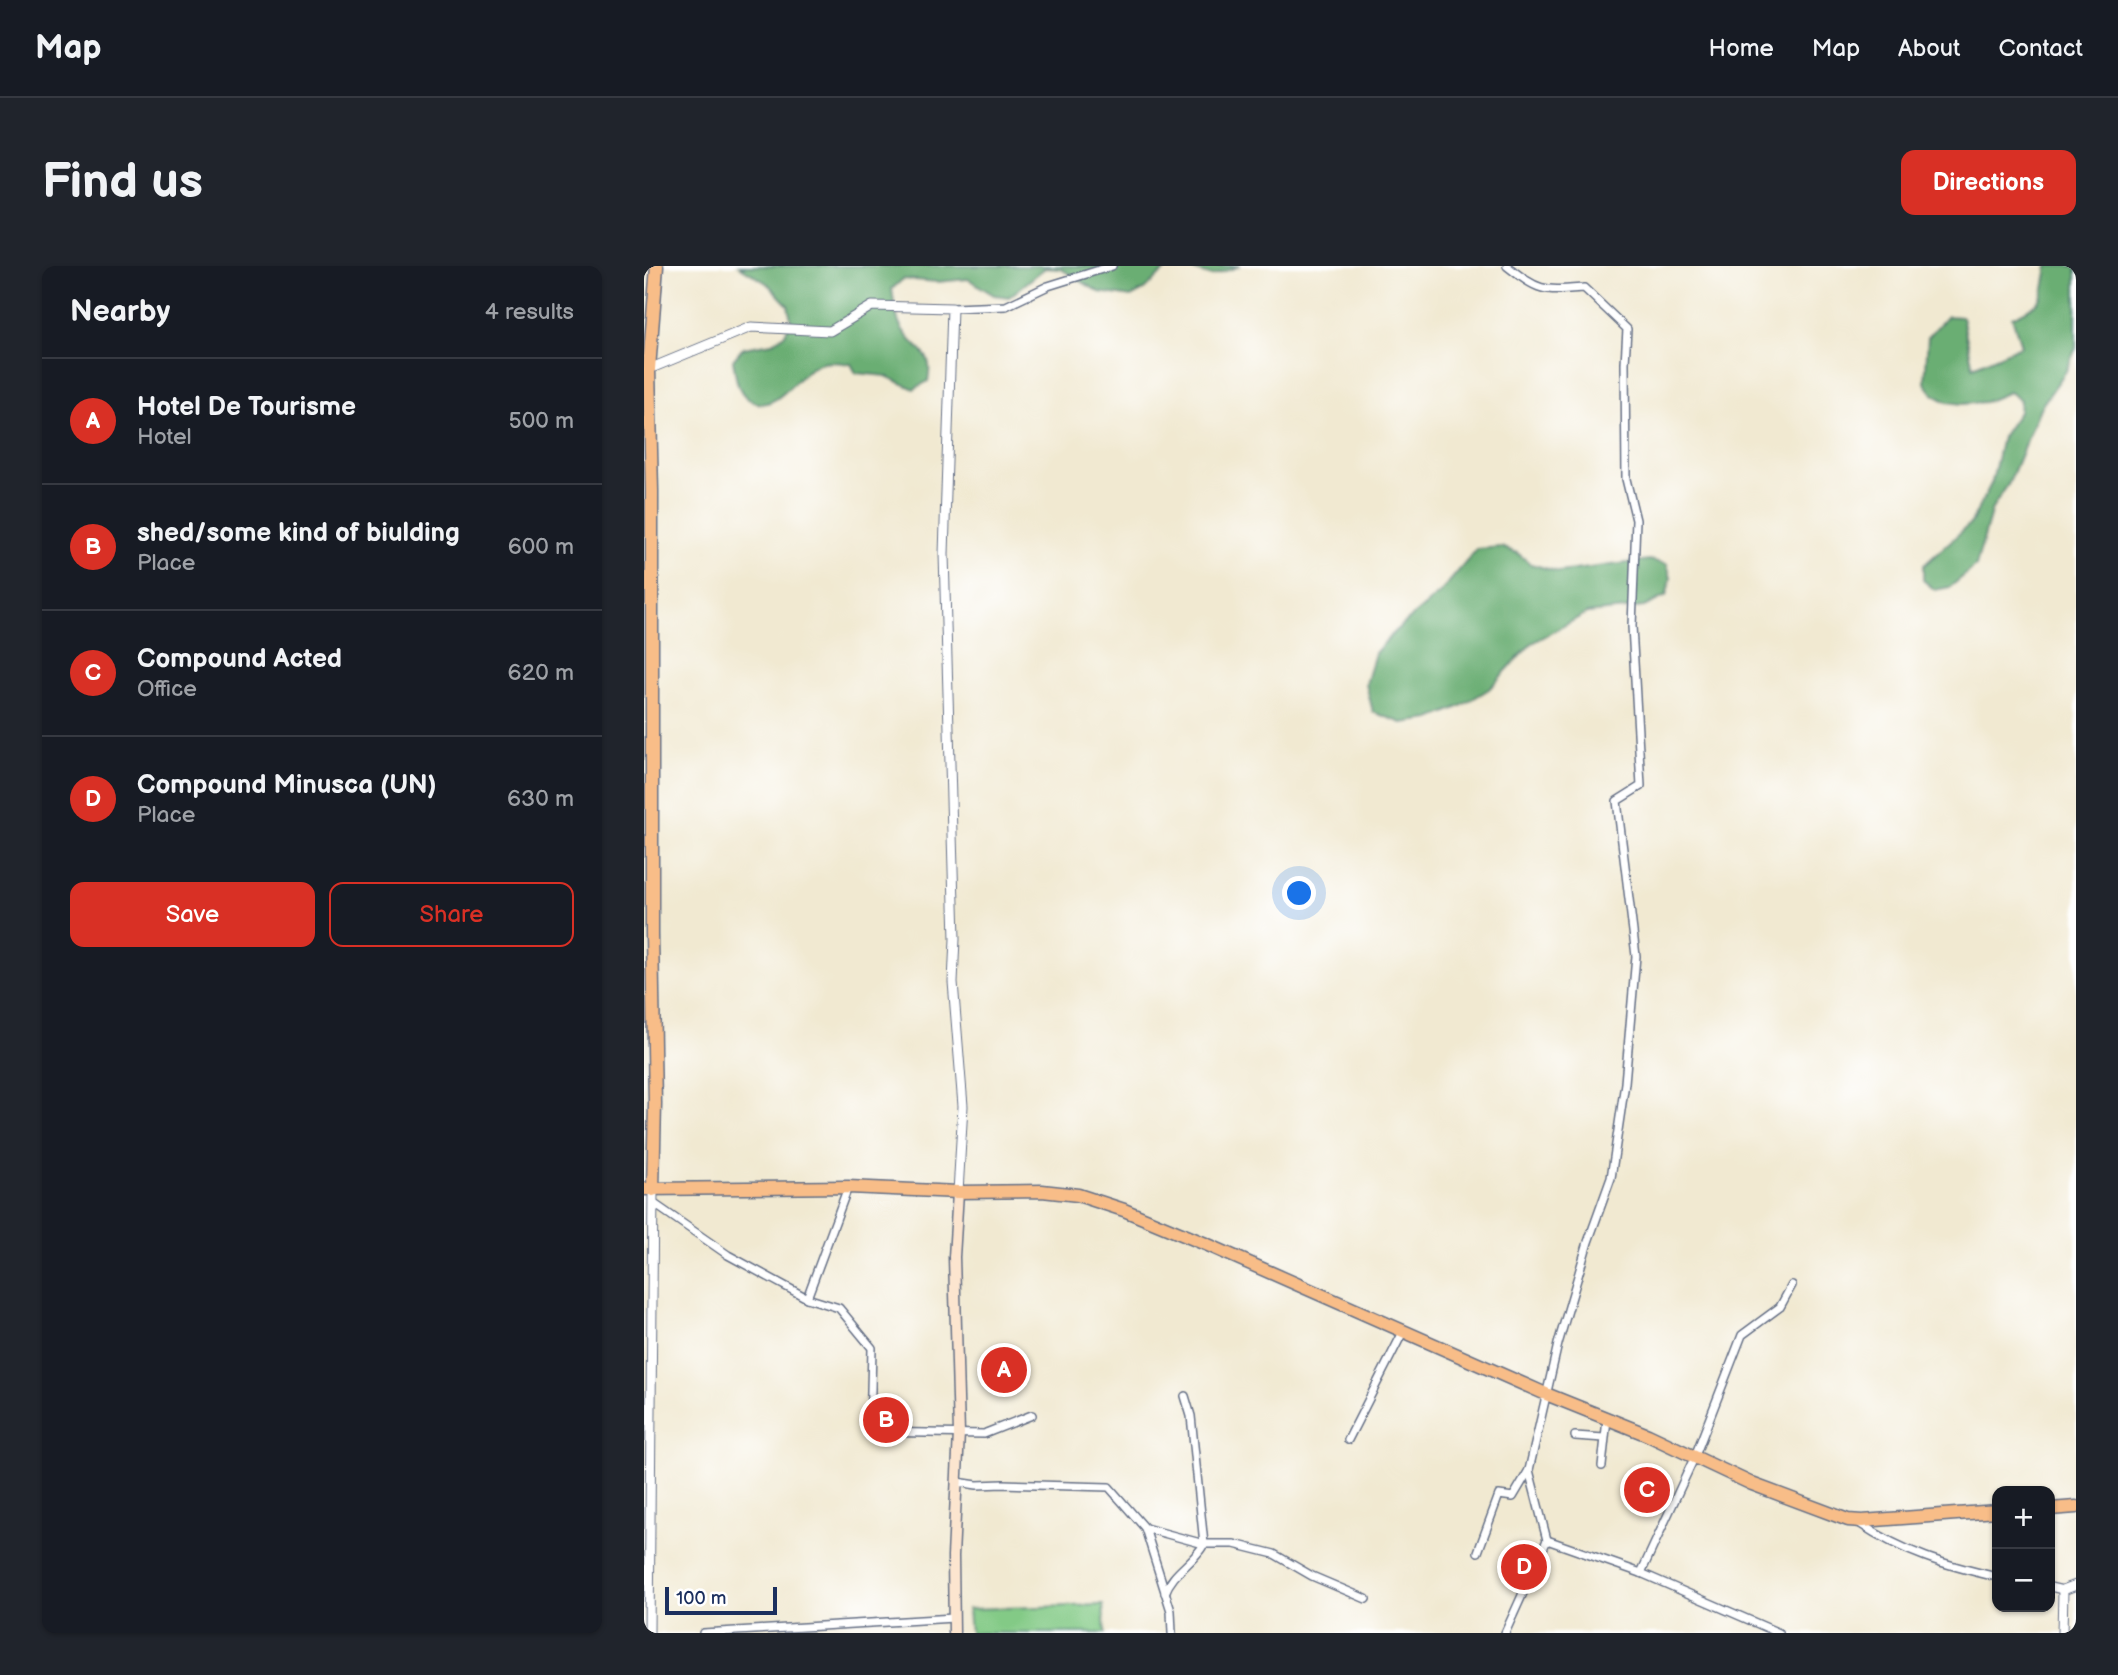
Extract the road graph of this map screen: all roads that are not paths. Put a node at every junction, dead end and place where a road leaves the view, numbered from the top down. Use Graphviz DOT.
graph roads {
  1 [pos="657,266"];
  2 [pos="1112,266"];
  3 [pos="1507,266"];
  4 [pos="952,309"];
  5 [pos="647,368"];
  6 [pos="848,1187"];
  7 [pos="958,1192"];
  8 [pos="650,1194"];
  9 [pos="1792,1285"];
  10 [pos="807,1298"];
  11 [pos="1404,1330"];
  12 [pos="1546,1394"];
  13 [pos="1185,1396"];
  14 [pos="1607,1419"];
  15 [pos="959,1433"];
  16 [pos="986,1433"];
  17 [pos="1575,1436"];
  18 [pos="1604,1438"];
  19 [pos="1348,1440"];
  20 [pos="1695,1457"];
  21 [pos="1602,1466"];
  22 [pos="1529,1470"];
  23 [pos="957,1482"];
  24 [pos="2076,1507"];
  25 [pos="2055,1509"];
  26 [pos="1992,1511"];
  27 [pos="1855,1521"];
  28 [pos="1145,1528"];
  29 [pos="1547,1541"];
  30 [pos="1204,1544"];
  31 [pos="1478,1552"];
  32 [pos="1641,1573"];
  33 [pos="1992,1576"];
  34 [pos="2076,1586"];
  35 [pos="2055,1588"];
  36 [pos="2063,1590"];
  37 [pos="1165,1593"];
  38 [pos="1366,1599"];
  39 [pos="954,1618"];
  40 [pos="649,1633"];
  41 [pos="703,1633"];
  42 [pos="954,1633"];
  43 [pos="1172,1633"];
  44 [pos="1505,1633"];
  45 [pos="1779,1633"];
  46 [pos="2062,1633"];
  1 -- 5 [label="main road"];
  2 -- 4 [label="street"];
  3 -- 12 [label="street"];
  4 -- 5 [label="street"];
  4 -- 7 [label="street"];
  5 -- 8 [label="main road"];
  6 -- 7 [label="main road"];
  6 -- 8 [label="main road"];
  6 -- 10 [label="street"];
  7 -- 11 [label="main road"];
  7 -- 15 [label="main road"];
  8 -- 10 [label="street"];
  8 -- 40 [label="street"];
  9 -- 20 [label="street"];
  10 -- 15 [label="street"];
  11 -- 12 [label="main road"];
  11 -- 19 [label="street"];
  12 -- 14 [label="main road"];
  12 -- 22 [label="street"];
  13 -- 30 [label="street"];
  14 -- 18 [label="street"];
  14 -- 20 [label="main road"];
  15 -- 16 [label="street"];
  15 -- 23 [label="main road"];
  17 -- 18 [label="street"];
  18 -- 21 [label="street"];
  20 -- 27 [label="main road"];
  20 -- 32 [label="street"];
  22 -- 29 [label="street"];
  22 -- 31 [label="street"];
  23 -- 28 [label="street"];
  23 -- 39 [label="main road"];
  24 -- 25 [label="main road"];
  26 -- 27 [label="main road"];
  27 -- 33 [label="street"];
  28 -- 30 [label="street"];
  28 -- 37 [label="street"];
  29 -- 32 [label="street"];
  29 -- 44 [label="street"];
  30 -- 37 [label="street"];
  30 -- 38 [label="street"];
  32 -- 45 [label="street"];
  34 -- 36 [label="street"];
  35 -- 36 [label="street"];
  36 -- 46 [label="street"];
  37 -- 43 [label="street"];
  39 -- 41 [label="street"];
  39 -- 42 [label="main road"];
}
